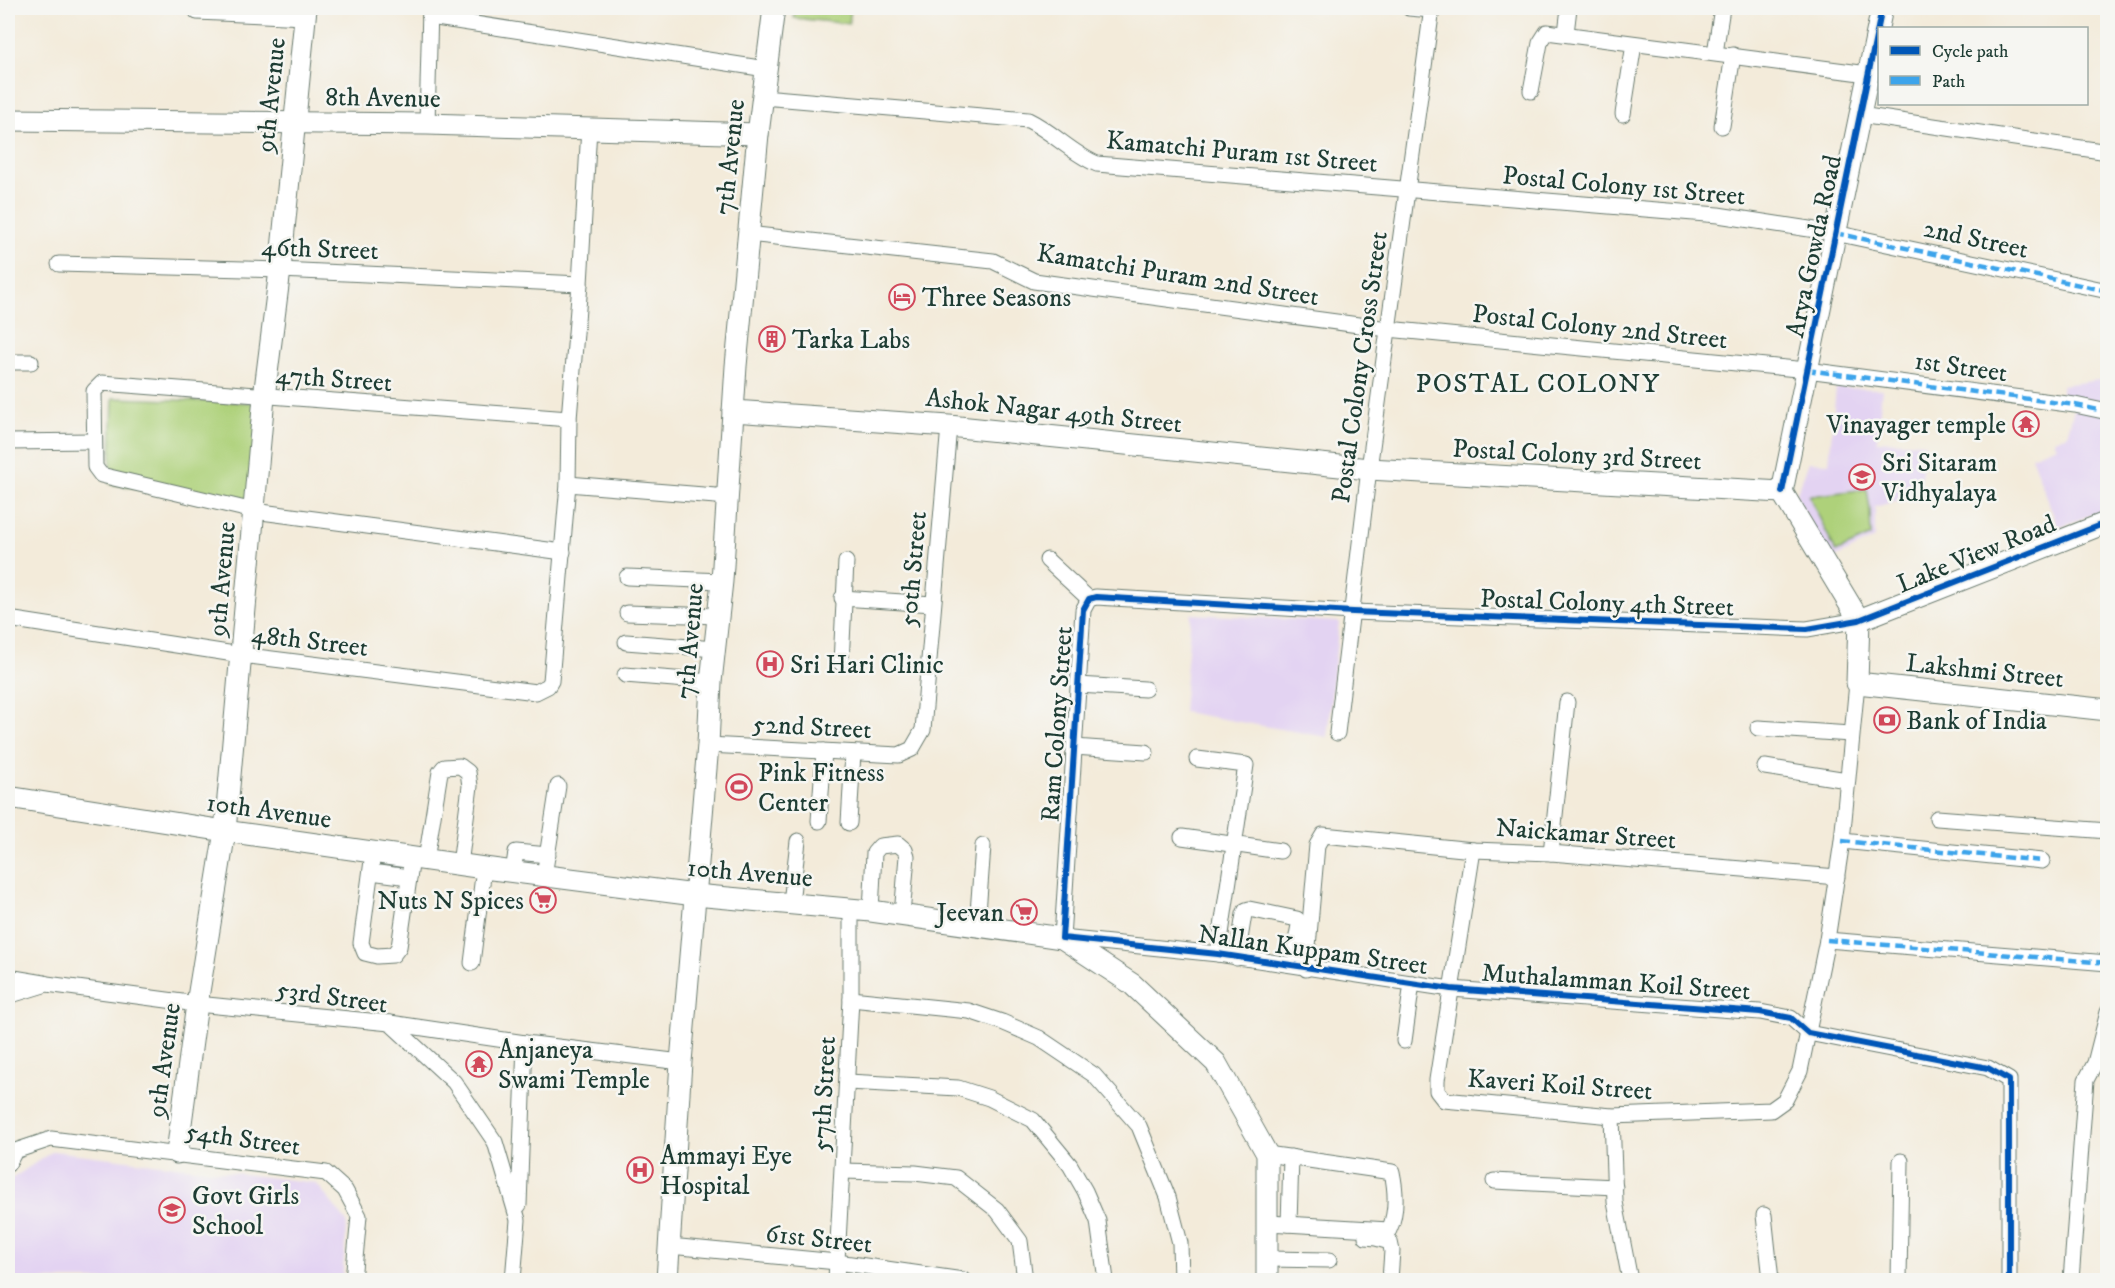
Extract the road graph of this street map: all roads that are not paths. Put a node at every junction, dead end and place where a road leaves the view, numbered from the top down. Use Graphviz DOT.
graph roads {
  1 [pos="201,8"];
  2 [pos="774,8"];
  3 [pos="1409,8"];
  4 [pos="1569,8"];
  5 [pos="1722,8"];
  6 [pos="1882,8"];
  7 [pos="1432,9"];
  8 [pos="305,12"];
  9 [pos="430,12"];
  10 [pos="1566,33"];
  11 [pos="1634,44"];
  12 [pos="1715,53"];
  13 [pos="1732,55"];
  14 [pos="766,69"];
  15 [pos="1868,74"];
  16 [pos="1531,91"];
  17 [pos="763,97"];
  18 [pos="1623,114"];
  19 [pos="1860,115"];
  20 [pos="8,120"];
  21 [pos="295,123"];
  22 [pos="427,124"];
  23 [pos="1722,126"];
  24 [pos="589,128"];
  25 [pos="758,134"];
  26 [pos="2108,152"];
  27 [pos="1407,190"];
  28 [pos="1835,233"];
  29 [pos="748,234"];
  30 [pos="59,264"];
  31 [pos="280,270"];
  32 [pos="580,284"];
  33 [pos="2108,291"];
  34 [pos="1388,329"];
  35 [pos="8,362"];
  36 [pos="31,362"];
  37 [pos="1807,370"];
  38 [pos="264,397"];
  39 [pos="733,411"];
  40 [pos="2108,412"];
  41 [pos="569,419"];
  42 [pos="949,426"];
  43 [pos="93,441"];
  44 [pos="8,442"];
  45 [pos="1369,469"];
  46 [pos="568,484"];
  47 [pos="1782,492"];
  48 [pos="728,497"];
  49 [pos="254,511"];
  50 [pos="2108,522"];
  51 [pos="563,552"];
  52 [pos="1047,560"];
  53 [pos="846,562"];
  54 [pos="627,577"];
  55 [pos="722,581"];
  56 [pos="842,598"];
  57 [pos="1089,599"];
  58 [pos="933,604"];
  59 [pos="1353,612"];
  60 [pos="627,614"];
  61 [pos="718,616"];
  62 [pos="8,619"];
  63 [pos="1859,621"];
  64 [pos="626,642"];
  65 [pos="715,649"];
  66 [pos="241,655"];
  67 [pos="841,663"];
  68 [pos="625,675"];
  69 [pos="711,682"];
  70 [pos="1857,683"];
  71 [pos="1078,685"];
  72 [pos="1144,689"];
  73 [pos="1567,702"];
  74 [pos="2108,710"];
  75 [pos="1758,728"];
  76 [pos="1337,733"];
  77 [pos="1851,734"];
  78 [pos="708,745"];
  79 [pos="1074,747"];
  80 [pos="912,749"];
  81 [pos="824,751"];
  82 [pos="1146,752"];
  83 [pos="853,753"];
  84 [pos="1197,759"];
  85 [pos="1765,767"];
  86 [pos="1847,780"];
  87 [pos="558,786"];
  88 [pos="8,797"];
  89 [pos="1937,818"];
  90 [pos="819,821"];
  91 [pos="849,823"];
  92 [pos="225,831"];
  93 [pos="2108,831"];
  94 [pos="1182,837"];
  95 [pos="798,841"];
  96 [pos="1842,841"];
  97 [pos="1235,844"];
  98 [pos="982,846"];
  99 [pos="1473,849"];
  100 [pos="1280,851"];
  101 [pos="1551,853"];
  102 [pos="2042,861"];
  103 [pos="372,862"];
  104 [pos="416,865"];
  105 [pos="460,865"];
  106 [pos="546,866"];
  107 [pos="484,868"];
  108 [pos="1837,877"];
  109 [pos="695,895"];
  110 [pos="791,903"];
  111 [pos="861,910"];
  112 [pos="903,915"];
  113 [pos="977,926"];
  114 [pos="1062,938"];
  115 [pos="1827,940"];
  116 [pos="1218,954"];
  117 [pos="1237,958"];
  118 [pos="1307,962"];
  119 [pos="472,963"];
  120 [pos="2108,963"];
  121 [pos="8,978"];
  122 [pos="1412,983"];
  123 [pos="47,984"];
  124 [pos="1451,989"];
  125 [pos="8,996"];
  126 [pos="851,999"];
  127 [pos="197,1004"];
  128 [pos="2108,1012"];
  129 [pos="390,1023"];
  130 [pos="1808,1033"];
  131 [pos="1404,1041"];
  132 [pos="525,1043"];
  133 [pos="681,1062"];
  134 [pos="848,1082"];
  135 [pos="1612,1116"];
  136 [pos="177,1153"];
  137 [pos="1267,1154"];
  138 [pos="1291,1157"];
  139 [pos="1901,1161"];
  140 [pos="8,1164"];
  141 [pos="843,1171"];
  142 [pos="1494,1181"];
  143 [pos="1615,1187"];
  144 [pos="1764,1215"];
  145 [pos="518,1220"];
  146 [pos="1268,1223"];
  147 [pos="1289,1224"];
  148 [pos="1342,1237"];
  149 [pos="670,1246"];
  150 [pos="1268,1259"];
  151 [pos="1329,1260"];
  152 [pos="837,1262"];
  153 [pos="353,1281"];
  154 [pos="513,1281"];
  155 [pos="667,1281"];
  156 [pos="836,1281"];
  157 [pos="963,1281"];
  158 [pos="1025,1281"];
  159 [pos="1106,1281"];
  160 [pos="1181,1281"];
  161 [pos="1268,1281"];
  162 [pos="1390,1281"];
  163 [pos="1630,1281"];
  164 [pos="1771,1281"];
  165 [pos="1899,1281"];
  166 [pos="2009,1281"];
  167 [pos="2071,1281"];
  1 -- 8 [label="street"];
  2 -- 14 [label="street, 7th Avenue"];
  3 -- 7 [label="street"];
  4 -- 10 [label="street"];
  5 -- 12 [label="street"];
  6 -- 15 [label="street, Arya Gowda Road"];
  7 -- 27 [label="street, Postal Colony Cross Street"];
  8 -- 21 [label="street, 9th Avenue"];
  9 -- 14 [label="street"];
  9 -- 22 [label="street"];
  10 -- 11 [label="street"];
  10 -- 16 [label="street"];
  11 -- 12 [label="street"];
  11 -- 18 [label="street"];
  12 -- 13 [label="street"];
  13 -- 15 [label="street"];
  13 -- 23 [label="street"];
  14 -- 17 [label="street, 7th Avenue"];
  15 -- 19 [label="street, Arya Gowda Road"];
  17 -- 25 [label="street, 7th Avenue"];
  17 -- 27 [label="street, Kamatchi Puram 1st Street"];
  19 -- 26 [label="street"];
  19 -- 28 [label="street, Arya Gowda Road"];
  20 -- 21 [label="street, 8th Avenue"];
  21 -- 22 [label="street, 8th Avenue"];
  21 -- 31 [label="street, 9th Avenue"];
  22 -- 24 [label="street, 8th Avenue"];
  24 -- 25 [label="street, 8th Avenue"];
  24 -- 32 [label="street"];
  25 -- 29 [label="street, 7th Avenue"];
  27 -- 28 [label="street, Postal Colony 1st Street"];
  27 -- 34 [label="street, Postal Colony Cross Street"];
  28 -- 33 [label="street, 2nd Street"];
  28 -- 37 [label="street, Arya Gowda Road"];
  29 -- 34 [label="street, Kamatchi Puram 2nd Street"];
  29 -- 39 [label="street, 7th Avenue"];
  30 -- 31 [label="street, 46th Street"];
  31 -- 32 [label="street, 46th Street"];
  31 -- 38 [label="street, 9th Avenue"];
  32 -- 41 [label="street"];
  34 -- 37 [label="street, Postal Colony 2nd Street"];
  34 -- 45 [label="street, Postal Colony Cross Street"];
  35 -- 36 [label="street"];
  37 -- 40 [label="street, 1st Street"];
  37 -- 47 [label="street, Arya Gowda Road"];
  38 -- 41 [label="street, 47th Street"];
  38 -- 43 [label="street, 47th Street"];
  38 -- 49 [label="street, 9th Avenue"];
  39 -- 42 [label="street, Ashok Nagar 49th Street"];
  39 -- 48 [label="street, 7th Avenue"];
  41 -- 46 [label="street"];
  42 -- 45 [label="street, Ashok Nagar 49th Street"];
  42 -- 58 [label="street, 50th Street"];
  43 -- 44 [label="street"];
  43 -- 49 [label="street"];
  45 -- 47 [label="street, Postal Colony 3rd Street"];
  45 -- 59 [label="street, Postal Colony Cross Street"];
  46 -- 48 [label="street"];
  46 -- 51 [label="street"];
  47 -- 63 [label="street"];
  48 -- 55 [label="street, 7th Avenue"];
  49 -- 51 [label="street"];
  49 -- 66 [label="street, 9th Avenue"];
  50 -- 63 [label="street, Lake View Road"];
  51 -- 66 [label="street, 48th Street"];
  52 -- 57 [label="street"];
  53 -- 56 [label="street"];
  54 -- 55 [label="street"];
  55 -- 61 [label="street, 7th Avenue"];
  56 -- 58 [label="street"];
  56 -- 67 [label="street"];
  57 -- 59 [label="street, Ram Colony Street"];
  57 -- 71 [label="street, Ram Colony Street"];
  58 -- 80 [label="street, 50th Street"];
  59 -- 63 [label="street, Postal Colony 4th Street"];
  59 -- 76 [label="street, Postal Colony Cross Street"];
  60 -- 61 [label="street"];
  61 -- 65 [label="street, 7th Avenue"];
  62 -- 66 [label="street, 48th Street"];
  63 -- 70 [label="street"];
  64 -- 65 [label="street"];
  65 -- 69 [label="street, 7th Avenue"];
  66 -- 92 [label="street, 9th Avenue"];
  68 -- 69 [label="street"];
  69 -- 78 [label="street, 7th Avenue"];
  70 -- 74 [label="street, Lakshmi Street"];
  70 -- 77 [label="street, Kaveri Koil Street"];
  71 -- 72 [label="street"];
  71 -- 79 [label="street, Ram Colony Street"];
  73 -- 101 [label="street"];
  75 -- 77 [label="street"];
  77 -- 86 [label="street, Kaveri Koil Street"];
  78 -- 81 [label="street, 52nd Street"];
  78 -- 109 [label="street, 7th Avenue"];
  79 -- 82 [label="street"];
  79 -- 114 [label="street, Ram Colony Street"];
  80 -- 83 [label="street, 52nd Street"];
  81 -- 83 [label="street, 52nd Street"];
  81 -- 90 [label="street"];
  83 -- 91 [label="street"];
  84 -- 97 [label="street"];
  85 -- 86 [label="street"];
  86 -- 96 [label="street, Kaveri Koil Street"];
  87 -- 106 [label="street"];
  88 -- 92 [label="street, 10th Avenue"];
  89 -- 93 [label="street"];
  92 -- 103 [label="street, 10th Avenue"];
  92 -- 127 [label="street, 9th Avenue"];
  94 -- 97 [label="street"];
  95 -- 110 [label="street"];
  96 -- 102 [label="street"];
  96 -- 108 [label="street, Kaveri Koil Street"];
  97 -- 100 [label="street"];
  97 -- 116 [label="street"];
  98 -- 113 [label="street"];
  99 -- 101 [label="street, Naickamar Street"];
  99 -- 118 [label="street"];
  99 -- 124 [label="street, Naickamar Street"];
  101 -- 108 [label="street, Naickamar Street"];
  103 -- 104 [label="street, 10th Avenue"];
  103 -- 104 [label="street"];
  104 -- 105 [label="street, 10th Avenue"];
  104 -- 105 [label="street"];
  105 -- 107 [label="street, 10th Avenue"];
  106 -- 107 [label="street, 10th Avenue"];
  106 -- 109 [label="street, 10th Avenue"];
  107 -- 119 [label="street"];
  108 -- 115 [label="street, Kaveri Koil Street"];
  109 -- 110 [label="street, 10th Avenue"];
  109 -- 133 [label="street, 7th Avenue"];
  110 -- 111 [label="street, 10th Avenue"];
  111 -- 112 [label="street, 10th Avenue"];
  111 -- 112 [label="street, 57th Street"];
  111 -- 126 [label="street, 57th Street"];
  112 -- 113 [label="street, 10th Avenue"];
  113 -- 114 [label="street, 10th Avenue"];
  114 -- 116 [label="street, Nallan Kuppam Street"];
  114 -- 137 [label="street, 10th Avenue"];
  115 -- 120 [label="street"];
  115 -- 130 [label="street, Kaveri Koil Street"];
  116 -- 117 [label="street, Nallan Kuppam Street"];
  117 -- 118 [label="street, Nallan Kuppam Street"];
  117 -- 118 [label="street"];
  118 -- 122 [label="street, Nallan Kuppam Street"];
  121 -- 123 [label="street"];
  122 -- 124 [label="street, Nallan Kuppam Street"];
  122 -- 131 [label="street"];
  123 -- 125 [label="street, 53rd Street"];
  123 -- 127 [label="street, 53rd Street"];
  124 -- 130 [label="street, Muthalamman Koil Street"];
  124 -- 135 [label="street, Kaveri Koil Street"];
  126 -- 134 [label="street, 57th Street"];
  126 -- 160 [label="street"];
  127 -- 129 [label="street, 53rd Street"];
  127 -- 136 [label="street, 9th Avenue"];
  128 -- 167 [label="street"];
  129 -- 132 [label="street"];
  129 -- 145 [label="street, 53rd Street"];
  130 -- 135 [label="street, Kaveri Koil Street"];
  130 -- 166 [label="street"];
  132 -- 133 [label="street"];
  132 -- 145 [label="street"];
  133 -- 149 [label="street, 7th Avenue"];
  134 -- 141 [label="street, 57th Street"];
  134 -- 159 [label="street"];
  135 -- 143 [label="street"];
  136 -- 140 [label="street, 54th Street"];
  136 -- 153 [label="street, 54th Street"];
  137 -- 138 [label="street"];
  137 -- 146 [label="street, 10th Avenue"];
  138 -- 147 [label="street"];
  138 -- 147 [label="street"];
  139 -- 165 [label="street"];
  141 -- 152 [label="street, 57th Street"];
  141 -- 158 [label="street"];
  142 -- 143 [label="street"];
  143 -- 163 [label="street"];
  144 -- 164 [label="street"];
  145 -- 154 [label="street, 53rd Street"];
  146 -- 147 [label="street"];
  146 -- 150 [label="street, 10th Avenue"];
  148 -- 162 [label="street"];
  149 -- 152 [label="street, 61st Street"];
  149 -- 155 [label="street, 7th Avenue"];
  150 -- 151 [label="street"];
  150 -- 161 [label="street, 10th Avenue"];
  152 -- 156 [label="street, 57th Street"];
  152 -- 157 [label="street, 61st Street"];
}
